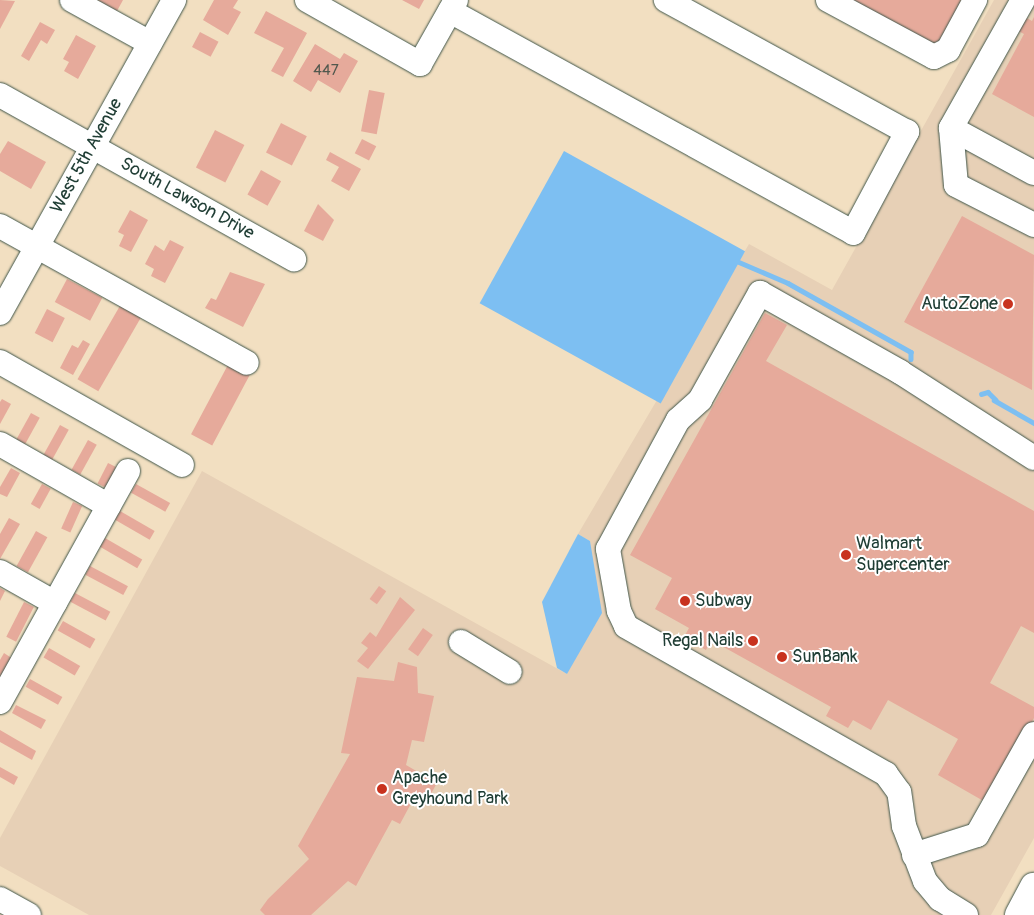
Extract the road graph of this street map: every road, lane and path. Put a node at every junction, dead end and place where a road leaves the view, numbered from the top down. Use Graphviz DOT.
graph roads {
  1 [pos="72,0"];
  2 [pos="174,0"];
  3 [pos="307,0"];
  4 [pos="666,0"];
  5 [pos="828,0"];
  6 [pos="975,0"];
  7 [pos="1023,0"];
  8 [pos="453,6"];
  9 [pos="150,43"];
  10 [pos="0,95"];
  11 [pos="950,128"];
  12 [pos="92,146"];
  13 [pos="1034,173"];
  14 [pos="1034,225"];
  15 [pos="0,226"];
  16 [pos="37,247"];
  17 [pos="294,258"];
  18 [pos="0,313"];
  19 [pos="0,362"];
  20 [pos="247,363"];
  21 [pos="0,444"];
  22 [pos="1034,458"];
  23 [pos="182,466"];
  24 [pos="128,471"];
  25 [pos="109,506"];
  26 [pos="0,572"];
  27 [pos="55,603"];
  28 [pos="461,642"];
  29 [pos="510,672"];
  30 [pos="0,702"];
  31 [pos="1034,734"];
  32 [pos="914,854"];
  33 [pos="1034,887"];
  34 [pos="0,899"];
  35 [pos="29,915"];
  36 [pos="966,915"];
  37 [pos="1019,915"];
  1 -- 9 [label="street"];
  2 -- 9 [label="street, West 5th Avenue"];
  3 -- 8 [label="street"];
  4 -- 8 [label="street"];
  5 -- 6 [label="street"];
  7 -- 11 [label="street"];
  9 -- 12 [label="street, West 5th Avenue"];
  10 -- 12 [label="street, South Lawson Drive"];
  11 -- 13 [label="street"];
  11 -- 14 [label="street"];
  12 -- 16 [label="street, West 5th Avenue"];
  12 -- 17 [label="street, South Lawson Drive"];
  15 -- 16 [label="street"];
  16 -- 18 [label="street, West 5th Avenue"];
  16 -- 20 [label="street"];
  19 -- 23 [label="street"];
  21 -- 25 [label="street"];
  22 -- 32 [label="street"];
  24 -- 25 [label="street"];
  25 -- 27 [label="street"];
  26 -- 27 [label="street"];
  27 -- 30 [label="street"];
  28 -- 29 [label="street"];
  31 -- 32 [label="street"];
  32 -- 36 [label="street"];
  33 -- 37 [label="main road"];
  34 -- 35 [label="street"];
}
